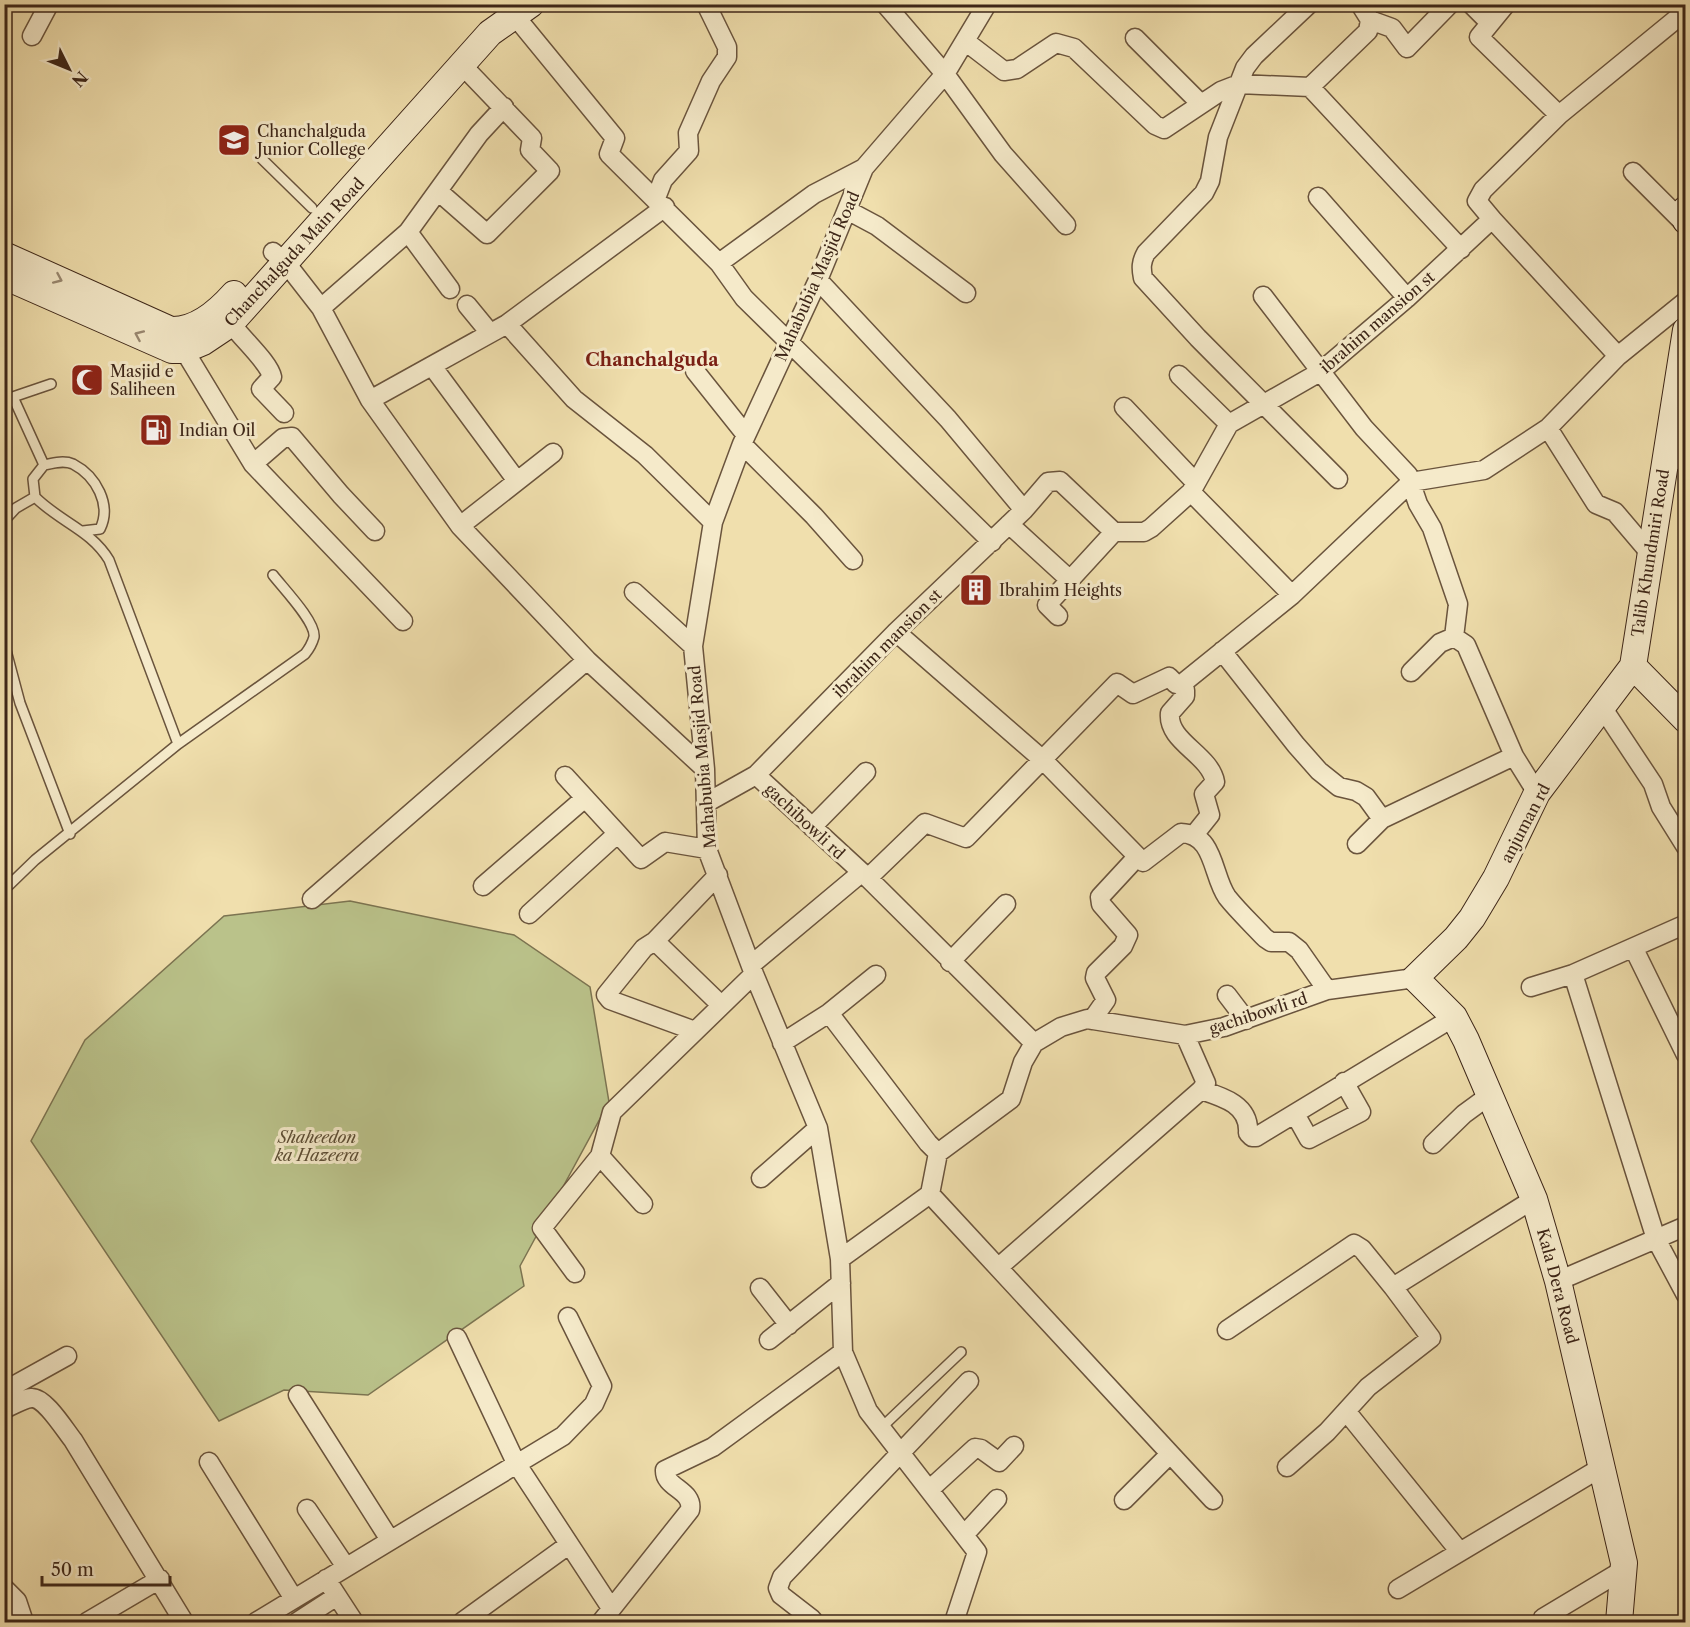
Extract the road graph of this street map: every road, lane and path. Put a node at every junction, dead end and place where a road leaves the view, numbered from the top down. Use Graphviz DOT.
graph roads {
  1 [pos="49,4"];
  2 [pos="706,4"];
  3 [pos="885,4"];
  4 [pos="987,4"];
  5 [pos="1309,4"];
  6 [pos="1360,4"];
  7 [pos="1450,4"];
  8 [pos="1471,4"];
  9 [pos="1506,4"];
  10 [pos="512,7"];
  11 [pos="1686,11"];
  12 [pos="1370,20"];
  13 [pos="1490,23"];
  14 [pos="32,36"];
  15 [pos="1135,39"];
  16 [pos="965,41"];
  17 [pos="461,64"];
  18 [pos="945,74"];
  19 [pos="1239,84"];
  20 [pos="1310,87"];
  21 [pos="1201,104"];
  22 [pos="504,107"];
  23 [pos="1559,115"];
  24 [pos="262,159"];
  25 [pos="864,168"];
  26 [pos="1633,172"];
  27 [pos="438,191"];
  28 [pos="1317,197"];
  29 [pos="661,203"];
  30 [pos="312,208"];
  31 [pos="1686,209"];
  32 [pos="847,210"];
  33 [pos="1492,219"];
  34 [pos="1686,223"];
  35 [pos="1066,225"];
  36 [pos="408,232"];
  37 [pos="1461,249"];
  38 [pos="4,255"];
  39 [pos="280,257"];
  40 [pos="719,262"];
  41 [pos="4,276"];
  42 [pos="818,280"];
  43 [pos="450,289"];
  44 [pos="966,293"];
  45 [pos="1263,296"];
  46 [pos="1407,298"];
  47 [pos="1686,301"];
  48 [pos="467,305"];
  49 [pos="321,308"];
  50 [pos="226,316"];
  51 [pos="507,324"];
  52 [pos="490,333"];
  53 [pos="182,340"];
  54 [pos="789,342"];
  55 [pos="1684,346"];
  56 [pos="1617,356"];
  57 [pos="432,366"];
  58 [pos="695,371"];
  59 [pos="1320,372"];
  60 [pos="1179,375"];
  61 [pos="51,384"];
  62 [pos="9,398"];
  63 [pos="370,400"];
  64 [pos="1263,402"];
  65 [pos="1124,407"];
  66 [pos="284,413"];
  67 [pos="1229,424"];
  68 [pos="1548,428"];
  69 [pos="744,439"];
  70 [pos="1666,446"];
  71 [pos="554,453"];
  72 [pos="253,464"];
  73 [pos="44,465"];
  74 [pos="1686,465"];
  75 [pos="1338,479"];
  76 [pos="517,481"];
  77 [pos="1411,483"];
  78 [pos="1194,488"];
  79 [pos="35,497"];
  80 [pos="1024,510"];
  81 [pos="4,520"];
  82 [pos="713,522"];
  83 [pos="1009,524"];
  84 [pos="460,526"];
  85 [pos="83,531"];
  86 [pos="375,531"];
  87 [pos="1114,532"];
  88 [pos="992,542"];
  89 [pos="1649,552"];
  90 [pos="853,560"];
  91 [pos="273,575"];
  92 [pos="1069,579"];
  93 [pos="634,592"];
  94 [pos="1292,595"];
  95 [pos="1058,616"];
  96 [pos="403,621"];
  97 [pos="896,632"];
  98 [pos="1454,637"];
  99 [pos="4,643"];
  100 [pos="693,646"];
  101 [pos="1222,651"];
  102 [pos="587,660"];
  103 [pos="1633,666"];
  104 [pos="1411,672"];
  105 [pos="1180,685"];
  106 [pos="1602,707"];
  107 [pos="1686,720"];
  108 [pos="178,744"];
  109 [pos="1514,756"];
  110 [pos="1043,760"];
  111 [pos="705,769"];
  112 [pos="866,772"];
  113 [pos="756,775"];
  114 [pos="565,776"];
  115 [pos="1537,794"];
  116 [pos="585,798"];
  117 [pos="706,803"];
  118 [pos="1382,819"];
  119 [pos="812,827"];
  120 [pos="70,834"];
  121 [pos="617,834"];
  122 [pos="1194,834"];
  123 [pos="1357,844"];
  124 [pos="1686,847"];
  125 [pos="707,849"];
  126 [pos="1137,857"];
  127 [pos="718,875"];
  128 [pos="865,876"];
  129 [pos="483,886"];
  130 [pos="4,890"];
  131 [pos="312,899"];
  132 [pos="1006,904"];
  133 [pos="529,914"];
  134 [pos="1686,924"];
  135 [pos="655,941"];
  136 [pos="1634,949"];
  137 [pos="950,962"];
  138 [pos="752,970"];
  139 [pos="1573,974"];
  140 [pos="876,975"];
  141 [pos="1415,978"];
  142 [pos="1531,987"];
  143 [pos="1327,990"];
  144 [pos="1227,994"];
  145 [pos="721,1005"];
  146 [pos="829,1013"];
  147 [pos="1454,1017"];
  148 [pos="1092,1020"];
  149 [pos="1246,1020"];
  150 [pos="1680,1030"];
  151 [pos="695,1031"];
  152 [pos="1185,1035"];
  153 [pos="782,1043"];
  154 [pos="1034,1043"];
  155 [pos="1686,1055"];
  156 [pos="1344,1082"];
  157 [pos="1201,1090"];
  158 [pos="1490,1095"];
  159 [pos="1294,1113"];
  160 [pos="818,1128"];
  161 [pos="1433,1144"];
  162 [pos="938,1153"];
  163 [pos="600,1156"];
  164 [pos="761,1178"];
  165 [pos="930,1194"];
  166 [pos="1534,1199"];
  167 [pos="643,1204"];
  168 [pos="1686,1226"];
  169 [pos="1656,1239"];
  170 [pos="840,1259"];
  171 [pos="999,1266"];
  172 [pos="575,1273"];
  173 [pos="1558,1281"];
  174 [pos="841,1283"];
  175 [pos="1393,1287"];
  176 [pos="760,1288"];
  177 [pos="1686,1295"];
  178 [pos="568,1317"];
  179 [pos="789,1325"];
  180 [pos="1227,1330"];
  181 [pos="457,1338"];
  182 [pos="769,1340"];
  183 [pos="843,1352"];
  184 [pos="961,1352"];
  185 [pos="67,1356"];
  186 [pos="969,1380"];
  187 [pos="4,1391"];
  188 [pos="298,1395"];
  189 [pos="4,1409"];
  190 [pos="1346,1411"];
  191 [pos="881,1428"];
  192 [pos="1014,1446"];
  193 [pos="900,1451"];
  194 [pos="1170,1454"];
  195 [pos="209,1462"];
  196 [pos="516,1463"];
  197 [pos="1287,1467"];
  198 [pos="1602,1467"];
  199 [pos="929,1490"];
  200 [pos="998,1499"];
  201 [pos="1124,1500"];
  202 [pos="1213,1500"];
  203 [pos="307,1509"];
  204 [pos="964,1535"];
  205 [pos="390,1539"];
  206 [pos="567,1546"];
  207 [pos="1460,1552"];
  208 [pos="346,1567"];
  209 [pos="1623,1570"];
  210 [pos="159,1579"];
  211 [pos="326,1579"];
  212 [pos="4,1588"];
  213 [pos="1398,1589"];
  214 [pos="337,1596"];
  215 [pos="290,1601"];
  216 [pos="606,1615"];
  217 [pos="1543,1618"];
  218 [pos="812,1619"];
  219 [pos="297,1622"];
  220 [pos="462,1622"];
  221 [pos="24,1623"];
  222 [pos="87,1623"];
  223 [pos="184,1623"];
  224 [pos="256,1623"];
  225 [pos="354,1623"];
  226 [pos="954,1623"];
  227 [pos="1619,1623"];
  1 -- 14 [label="street"];
  2 -- 29 [label="street"];
  3 -- 18 [label="street"];
  4 -- 16 [label="street, Mahabubia Masjid Road"];
  5 -- 19 [label="street"];
  6 -- 12 [label="street"];
  7 -- 12 [label="street"];
  8 -- 13 [label="street"];
  9 -- 13 [label="street"];
  10 -- 17 [label="street, Chanchalguda Main Road"];
  10 -- 29 [label="street"];
  10 -- 30 [label="street, Chanchalguda Main Road"];
  11 -- 23 [label="street"];
  12 -- 20 [label="street"];
  13 -- 23 [label="street"];
  15 -- 21 [label="street"];
  16 -- 18 [label="street, Mahabubia Masjid Road"];
  16 -- 21 [label="street"];
  17 -- 22 [label="street"];
  17 -- 39 [label="street, Chanchalguda Main Road"];
  18 -- 25 [label="street, Mahabubia Masjid Road"];
  18 -- 35 [label="street"];
  19 -- 20 [label="street"];
  19 -- 21 [label="street"];
  19 -- 64 [label="street"];
  20 -- 37 [label="street"];
  22 -- 27 [label="street"];
  22 -- 27 [label="street"];
  23 -- 33 [label="street"];
  24 -- 30 [label="lane"];
  25 -- 32 [label="street, Mahabubia Masjid Road"];
  25 -- 40 [label="street"];
  26 -- 34 [label="street"];
  27 -- 36 [label="street"];
  28 -- 46 [label="street"];
  29 -- 40 [label="street"];
  29 -- 51 [label="street"];
  30 -- 39 [label="street, Chanchalguda Main Road"];
  31 -- 34 [label="street"];
  32 -- 42 [label="street, Mahabubia Masjid Road"];
  32 -- 44 [label="street"];
  33 -- 37 [label="street, ibrahim mansion st"];
  33 -- 56 [label="street"];
  36 -- 43 [label="street"];
  36 -- 49 [label="street"];
  37 -- 46 [label="street, ibrahim mansion st"];
  38 -- 53 [label="street, one-way"];
  39 -- 49 [label="street"];
  39 -- 50 [label="street, Chanchalguda Main Road"];
  40 -- 54 [label="street"];
  53 -- 41 [label="street, one-way"];
  42 -- 54 [label="street, Mahabubia Masjid Road"];
  42 -- 80 [label="street"];
  45 -- 59 [label="street"];
  46 -- 59 [label="street, ibrahim mansion st"];
  47 -- 56 [label="street"];
  48 -- 52 [label="street"];
  49 -- 63 [label="street"];
  50 -- 53 [label="street, Chanchalguda Main Road"];
  50 -- 66 [label="street"];
  51 -- 52 [label="street"];
  51 -- 82 [label="street"];
  52 -- 57 [label="street"];
  53 -- 72 [label="street"];
  54 -- 69 [label="street, Mahabubia Masjid Road"];
  54 -- 88 [label="street"];
  55 -- 70 [label="street, Talib Khundmiri Road"];
  56 -- 68 [label="street"];
  57 -- 63 [label="street"];
  57 -- 76 [label="street"];
  58 -- 69 [label="street"];
  59 -- 64 [label="street, ibrahim mansion st"];
  59 -- 77 [label="street"];
  60 -- 67 [label="street"];
  61 -- 62 [label="lane"];
  62 -- 73 [label="lane"];
  63 -- 84 [label="street"];
  64 -- 67 [label="street, ibrahim mansion st"];
  64 -- 75 [label="street"];
  65 -- 78 [label="street"];
  67 -- 78 [label="street, ibrahim mansion st"];
  68 -- 77 [label="street"];
  68 -- 89 [label="street"];
  69 -- 82 [label="street, Mahabubia Masjid Road"];
  69 -- 90 [label="street"];
  70 -- 74 [label="street"];
  70 -- 89 [label="street, Talib Khundmiri Road"];
  71 -- 76 [label="street"];
  72 -- 86 [label="street"];
  72 -- 96 [label="street"];
  73 -- 79 [label="lane"];
  73 -- 85 [label="lane"];
  76 -- 84 [label="street"];
  77 -- 94 [label="street"];
  77 -- 98 [label="street"];
  78 -- 87 [label="street, ibrahim mansion st"];
  78 -- 94 [label="street"];
  79 -- 81 [label="lane"];
  79 -- 85 [label="lane"];
  80 -- 83 [label="street, ibrahim mansion st"];
  80 -- 87 [label="street, ibrahim mansion st"];
  82 -- 100 [label="street, Mahabubia Masjid Road"];
  83 -- 88 [label="street, ibrahim mansion st"];
  83 -- 92 [label="street"];
  84 -- 102 [label="street"];
  85 -- 108 [label="lane"];
  87 -- 92 [label="street"];
  88 -- 97 [label="street, ibrahim mansion st"];
  89 -- 103 [label="street, Talib Khundmiri Road"];
  91 -- 108 [label="lane"];
  92 -- 95 [label="street"];
  93 -- 100 [label="street"];
  94 -- 101 [label="street"];
  97 -- 110 [label="street"];
  97 -- 113 [label="street, ibrahim mansion st"];
  98 -- 104 [label="street"];
  98 -- 109 [label="street"];
  99 -- 120 [label="lane"];
  100 -- 111 [label="street, Mahabubia Masjid Road"];
  101 -- 105 [label="street"];
  101 -- 118 [label="street"];
  102 -- 111 [label="street"];
  102 -- 131 [label="street"];
  103 -- 106 [label="street, anjuman rd"];
  103 -- 107 [label="street"];
  105 -- 110 [label="street"];
  105 -- 122 [label="street"];
  106 -- 115 [label="street, anjuman rd"];
  106 -- 124 [label="street"];
  108 -- 120 [label="lane"];
  109 -- 115 [label="street"];
  109 -- 118 [label="street"];
  110 -- 126 [label="street"];
  110 -- 128 [label="street"];
  111 -- 117 [label="street, Mahabubia Masjid Road"];
  112 -- 119 [label="street"];
  113 -- 117 [label="street, ibrahim mansion st"];
  113 -- 119 [label="street, gachibowli rd"];
  114 -- 116 [label="street"];
  115 -- 141 [label="street, anjuman rd"];
  116 -- 121 [label="street"];
  116 -- 129 [label="street"];
  117 -- 125 [label="street, Mahabubia Masjid Road"];
  118 -- 123 [label="street"];
  119 -- 128 [label="street, gachibowli rd"];
  120 -- 130 [label="lane"];
  121 -- 125 [label="street"];
  121 -- 133 [label="street"];
  122 -- 126 [label="street"];
  122 -- 143 [label="street"];
  125 -- 127 [label="street, Mahabubia Masjid Road"];
  126 -- 148 [label="street"];
  127 -- 135 [label="street"];
  127 -- 138 [label="street, Mahabubia Masjid Road"];
  128 -- 137 [label="street, gachibowli rd"];
  128 -- 138 [label="street"];
  132 -- 137 [label="street"];
  134 -- 136 [label="street"];
  135 -- 145 [label="street"];
  135 -- 151 [label="street"];
  136 -- 139 [label="street"];
  136 -- 150 [label="street"];
  137 -- 154 [label="street, gachibowli rd"];
  138 -- 145 [label="street"];
  138 -- 153 [label="street, Mahabubia Masjid Road"];
  139 -- 142 [label="street"];
  139 -- 169 [label="street"];
  140 -- 146 [label="street"];
  141 -- 143 [label="street, gachibowli rd"];
  141 -- 147 [label="street, Kala Dera Road"];
  143 -- 149 [label="street, gachibowli rd"];
  144 -- 149 [label="street"];
  145 -- 151 [label="street"];
  146 -- 153 [label="street"];
  146 -- 162 [label="street"];
  147 -- 156 [label="street"];
  147 -- 158 [label="street, Kala Dera Road"];
  148 -- 152 [label="street, gachibowli rd"];
  148 -- 154 [label="street, gachibowli rd"];
  149 -- 152 [label="street, gachibowli rd"];
  150 -- 155 [label="street"];
  151 -- 163 [label="street"];
  152 -- 157 [label="street"];
  153 -- 160 [label="street, Mahabubia Masjid Road"];
  154 -- 162 [label="street"];
  156 -- 159 [label="street"];
  156 -- 159 [label="street"];
  157 -- 159 [label="street"];
  157 -- 171 [label="street"];
  158 -- 161 [label="street"];
  158 -- 166 [label="street, Kala Dera Road"];
  160 -- 164 [label="street"];
  160 -- 170 [label="street, Mahabubia Masjid Road"];
  162 -- 165 [label="street"];
  163 -- 167 [label="street"];
  163 -- 172 [label="street"];
  165 -- 170 [label="street"];
  165 -- 171 [label="street"];
  166 -- 173 [label="street, Kala Dera Road"];
  166 -- 175 [label="street"];
  168 -- 169 [label="street"];
  169 -- 173 [label="street"];
  169 -- 177 [label="street"];
  170 -- 174 [label="street, Mahabubia Masjid Road"];
  171 -- 194 [label="street"];
  173 -- 198 [label="street, Kala Dera Road"];
  174 -- 179 [label="street"];
  174 -- 183 [label="street, Mahabubia Masjid Road"];
  175 -- 180 [label="street"];
  175 -- 190 [label="street"];
  176 -- 179 [label="street"];
  178 -- 196 [label="street"];
  179 -- 182 [label="street"];
  181 -- 196 [label="street"];
  183 -- 191 [label="street, Mahabubia Masjid Road"];
  183 -- 216 [label="street"];
  184 -- 191 [label="lane"];
  185 -- 187 [label="street"];
  186 -- 193 [label="street"];
  188 -- 205 [label="street"];
  189 -- 210 [label="street"];
  190 -- 197 [label="street"];
  190 -- 207 [label="street"];
  191 -- 193 [label="street, Mahabubia Masjid Road"];
  192 -- 199 [label="street"];
  193 -- 199 [label="street, Mahabubia Masjid Road"];
  193 -- 218 [label="street"];
  194 -- 201 [label="street"];
  194 -- 202 [label="street"];
  195 -- 215 [label="street"];
  196 -- 205 [label="street"];
  196 -- 206 [label="street"];
  198 -- 207 [label="street"];
  198 -- 209 [label="street, Kala Dera Road"];
  199 -- 204 [label="street, Mahabubia Masjid Road"];
  200 -- 204 [label="street"];
  203 -- 208 [label="street"];
  204 -- 226 [label="street, Mahabubia Masjid Road"];
  205 -- 208 [label="street"];
  206 -- 216 [label="street"];
  206 -- 220 [label="street"];
  207 -- 213 [label="street"];
  208 -- 211 [label="street"];
  209 -- 217 [label="street"];
  209 -- 227 [label="street, Kala Dera Road"];
  210 -- 222 [label="street"];
  210 -- 223 [label="street"];
  211 -- 214 [label="street"];
  211 -- 215 [label="street"];
  212 -- 221 [label="street"];
  214 -- 219 [label="street"];
  214 -- 225 [label="street"];
  215 -- 219 [label="street"];
  215 -- 224 [label="street"];
}
